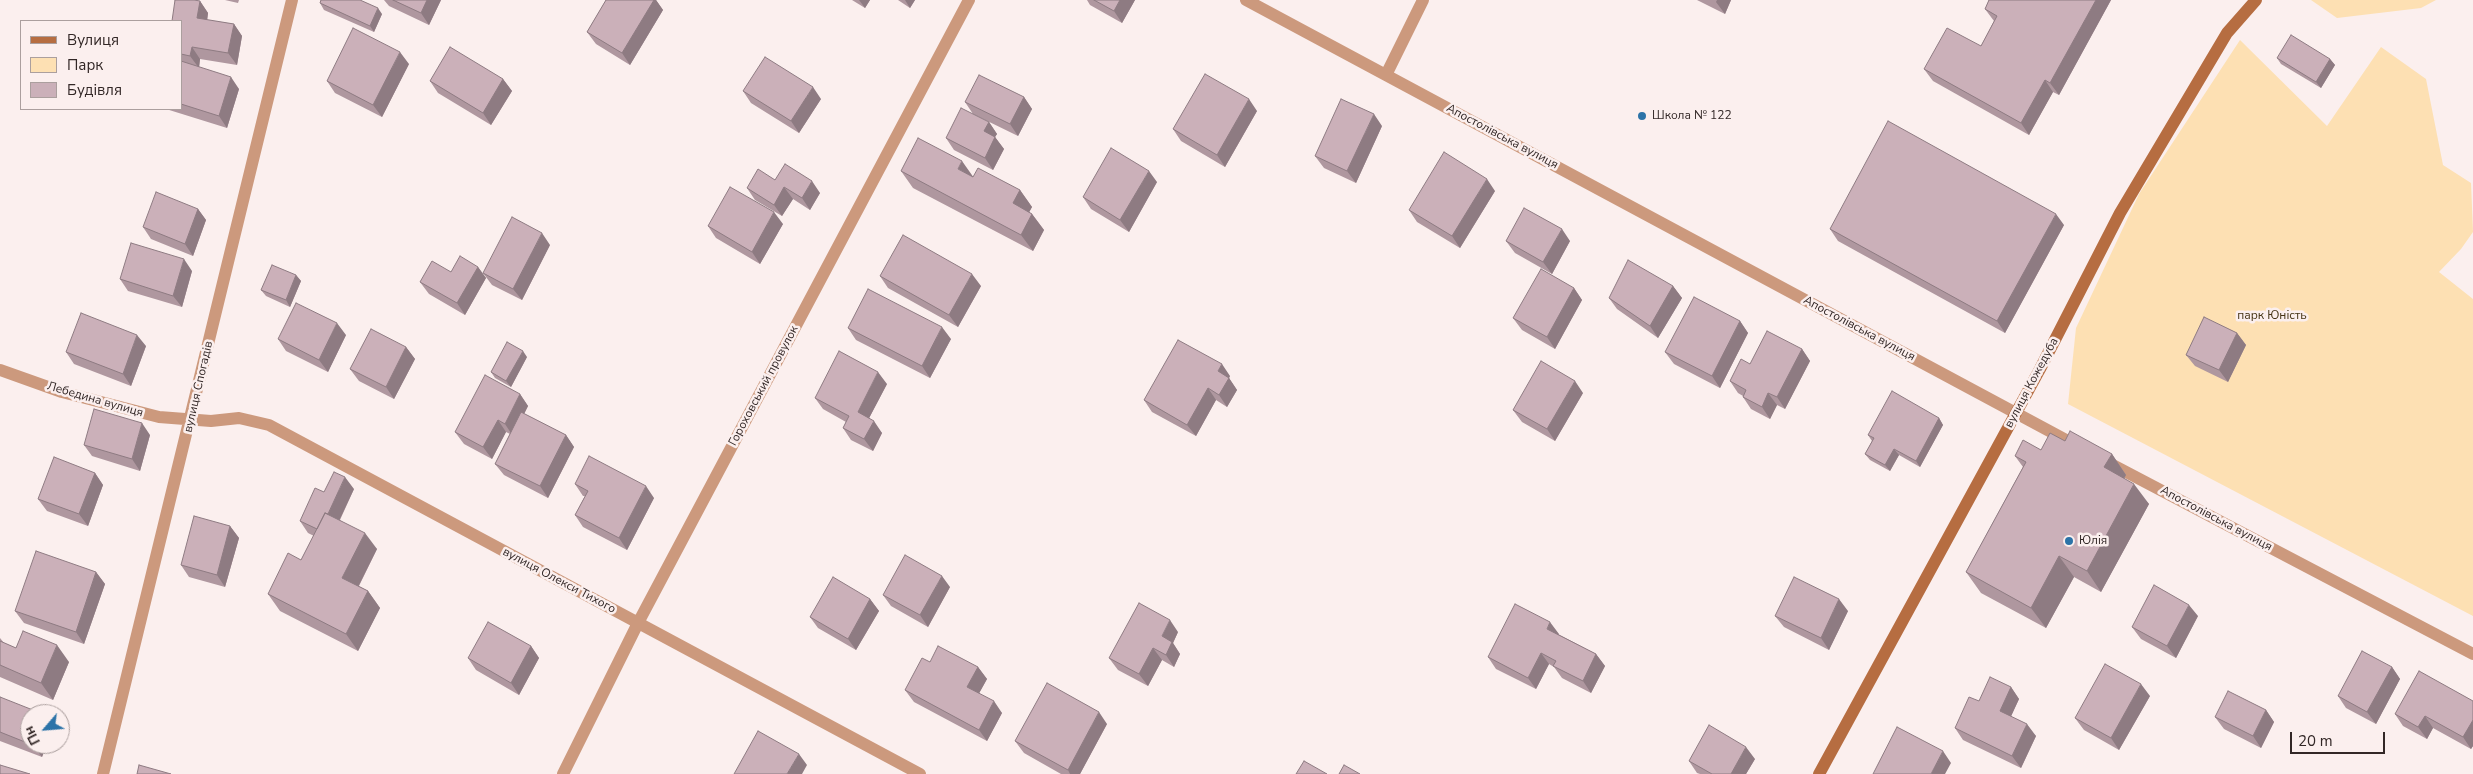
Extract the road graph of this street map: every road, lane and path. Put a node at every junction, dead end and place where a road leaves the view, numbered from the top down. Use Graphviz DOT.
graph roads {
  1 [pos="292,0"];
  2 [pos="969,0"];
  3 [pos="1246,0"];
  4 [pos="1423,0"];
  5 [pos="2256,0"];
  6 [pos="1386,75"];
  7 [pos="0,370"];
  8 [pos="2016,414"];
  9 [pos="191,418"];
  10 [pos="638,623"];
  11 [pos="2473,654"];
  12 [pos="103,774"];
  13 [pos="563,774"];
  14 [pos="920,774"];
  15 [pos="1820,774"];
  1 -- 9 [label="street, вулиця Спогадів"];
  2 -- 10 [label="street, Гороховський провулок"];
  3 -- 6 [label="street, Апостолівська вулиця"];
  4 -- 6 [label="street"];
  5 -- 8 [label="street, вулиця Кожедуба"];
  6 -- 8 [label="street, Апостолівська вулиця"];
  7 -- 9 [label="street, Лебедина вулиця"];
  8 -- 11 [label="street, Апостолівська вулиця"];
  8 -- 15 [label="street, вулиця Кожедуба"];
  9 -- 10 [label="street, вулиця Олекси Тихого"];
  9 -- 12 [label="street, вулиця Спогадів"];
  10 -- 13 [label="street, Гороховський провулок"];
  10 -- 14 [label="street, вулиця Олекси Тихого"];
}
